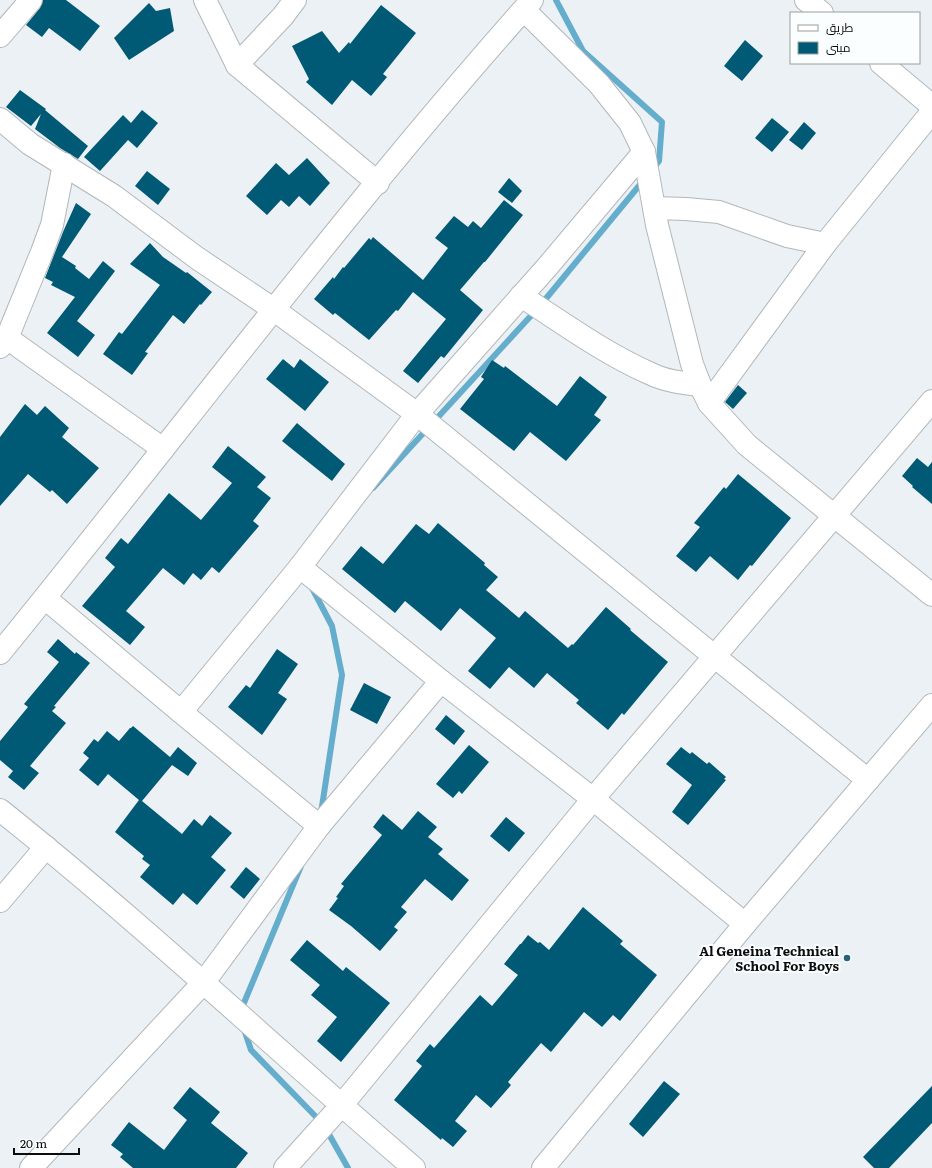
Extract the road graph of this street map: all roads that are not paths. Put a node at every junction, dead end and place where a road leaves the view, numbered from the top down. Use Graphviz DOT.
graph roads {
  1 [pos="31,0"];
  2 [pos="205,0"];
  3 [pos="295,0"];
  4 [pos="806,0"];
  5 [pos="528,5"];
  6 [pos="821,12"];
  7 [pos="0,36"];
  8 [pos="882,64"];
  9 [pos="237,65"];
  10 [pos="932,106"];
  11 [pos="932,112"];
  12 [pos="0,119"];
  13 [pos="644,152"];
  14 [pos="64,164"];
  15 [pos="378,183"];
  16 [pos="654,208"];
  17 [pos="825,244"];
  18 [pos="521,296"];
  19 [pos="274,309"];
  20 [pos="3,342"];
  21 [pos="704,394"];
  22 [pos="932,401"];
  23 [pos="417,414"];
  24 [pos="162,449"];
  25 [pos="835,516"];
  26 [pos="300,567"];
  27 [pos="932,596"];
  28 [pos="45,598"];
  29 [pos="0,654"];
  30 [pos="714,656"];
  31 [pos="441,681"];
  32 [pos="932,705"];
  33 [pos="181,712"];
  34 [pos="868,780"];
  35 [pos="593,799"];
  36 [pos="0,810"];
  37 [pos="319,826"];
  38 [pos="46,847"];
  39 [pos="0,902"];
  40 [pos="745,924"];
  41 [pos="204,982"];
  42 [pos="341,1106"];
  43 [pos="31,1168"];
  44 [pos="285,1168"];
  45 [pos="414,1168"];
  46 [pos="543,1168"];
  1 -- 7 [label="street"];
  2 -- 9 [label="street"];
  3 -- 9 [label="street"];
  4 -- 6 [label="street"];
  5 -- 13 [label="street"];
  5 -- 15 [label="street"];
  8 -- 10 [label="street"];
  9 -- 15 [label="street"];
  11 -- 17 [label="street"];
  12 -- 14 [label="street"];
  13 -- 16 [label="street"];
  13 -- 18 [label="street"];
  14 -- 19 [label="street"];
  14 -- 20 [label="street"];
  15 -- 19 [label="street"];
  16 -- 17 [label="street"];
  16 -- 21 [label="street"];
  17 -- 21 [label="street"];
  18 -- 21 [label="street"];
  18 -- 23 [label="street"];
  19 -- 23 [label="street"];
  19 -- 24 [label="street"];
  20 -- 24 [label="street"];
  21 -- 25 [label="street"];
  22 -- 25 [label="street"];
  23 -- 26 [label="street"];
  23 -- 30 [label="street"];
  24 -- 28 [label="street"];
  25 -- 27 [label="street"];
  25 -- 30 [label="street"];
  26 -- 31 [label="street"];
  26 -- 33 [label="street"];
  28 -- 29 [label="street"];
  28 -- 33 [label="street"];
  30 -- 34 [label="street"];
  30 -- 35 [label="street"];
  31 -- 35 [label="street"];
  31 -- 37 [label="street"];
  32 -- 34 [label="street"];
  33 -- 37 [label="street"];
  34 -- 40 [label="street"];
  35 -- 40 [label="street"];
  35 -- 42 [label="street"];
  36 -- 38 [label="street"];
  37 -- 41 [label="street"];
  38 -- 39 [label="street"];
  38 -- 41 [label="street"];
  40 -- 46 [label="street"];
  41 -- 42 [label="street"];
  41 -- 43 [label="street"];
  42 -- 44 [label="street"];
  42 -- 45 [label="street"];
}
